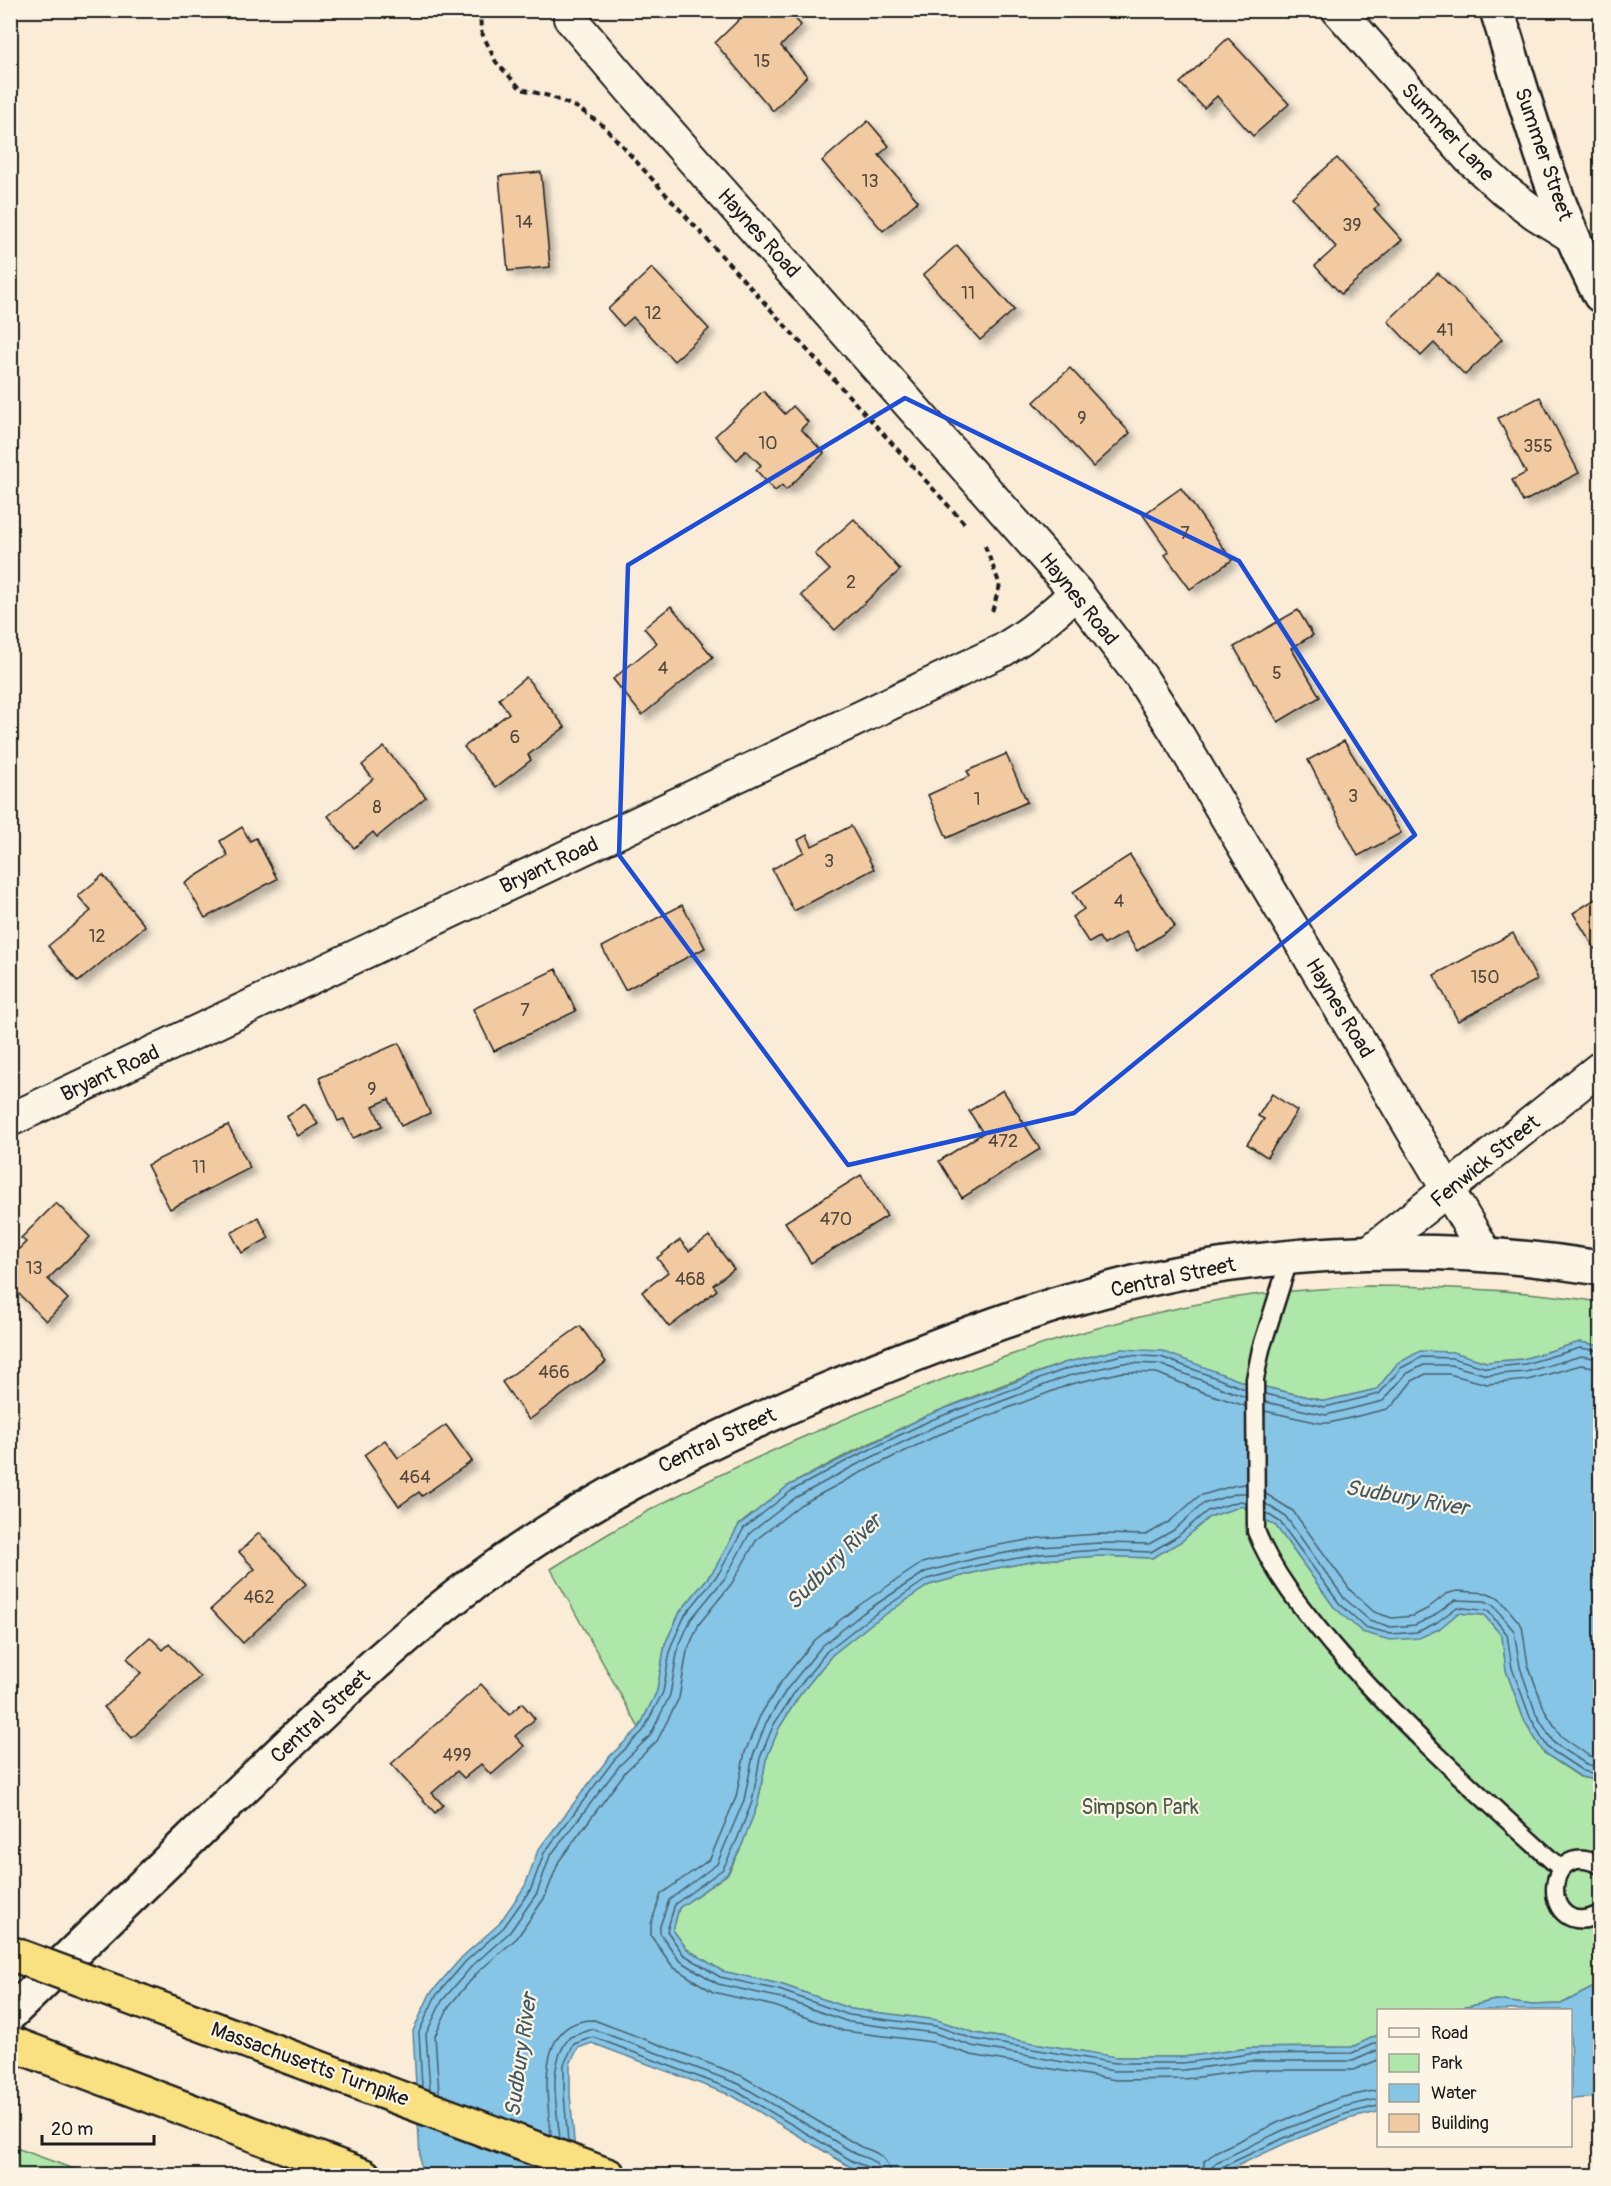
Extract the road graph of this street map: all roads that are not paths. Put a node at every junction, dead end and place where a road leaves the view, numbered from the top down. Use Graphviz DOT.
graph roads {
  1 [pos="1338,10"];
  2 [pos="1497,10"];
  3 [pos="570,18"];
  4 [pos="1573,237"];
  5 [pos="1600,295"];
  6 [pos="1076,592"];
  7 [pos="1600,1068"];
  8 [pos="10,1120"];
  9 [pos="1448,1191"];
  10 [pos="1368,1253"];
  11 [pos="1486,1254"];
  12 [pos="1290,1257"];
  13 [pos="1600,1268"];
  14 [pos="1600,1865"];
  15 [pos="1561,1869"];
  16 [pos="1600,1914"];
  17 [pos="10,1953"];
  18 [pos="10,2014"];
  19 [pos="10,2043"];
  20 [pos="351,2170"];
  21 [pos="609,2175"];
  1 -- 4 [label="street, Summer Lane"];
  2 -- 4 [label="main road, Summer Street"];
  3 -- 6 [label="street, Haynes Road"];
  4 -- 5 [label="main road, Summer Street"];
  6 -- 8 [label="street, Bryant Road"];
  6 -- 9 [label="street, Haynes Road"];
  7 -- 9 [label="street, Fenwick Street"];
  9 -- 10 [label="street, Fenwick Street"];
  9 -- 11 [label="street, Haynes Road"];
  10 -- 11 [label="main road, Central Street"];
  10 -- 12 [label="main road, Central Street"];
  11 -- 13 [label="main road, Central Street"];
  12 -- 15 [label="lane"];
  12 -- 18 [label="main road, Central Street"];
  14 -- 15 [label="lane"];
  15 -- 16 [label="lane"];
  17 -- 21 [label="highway, Massachusetts Turnpike, bridge"];
  19 -- 20 [label="highway"];
}
